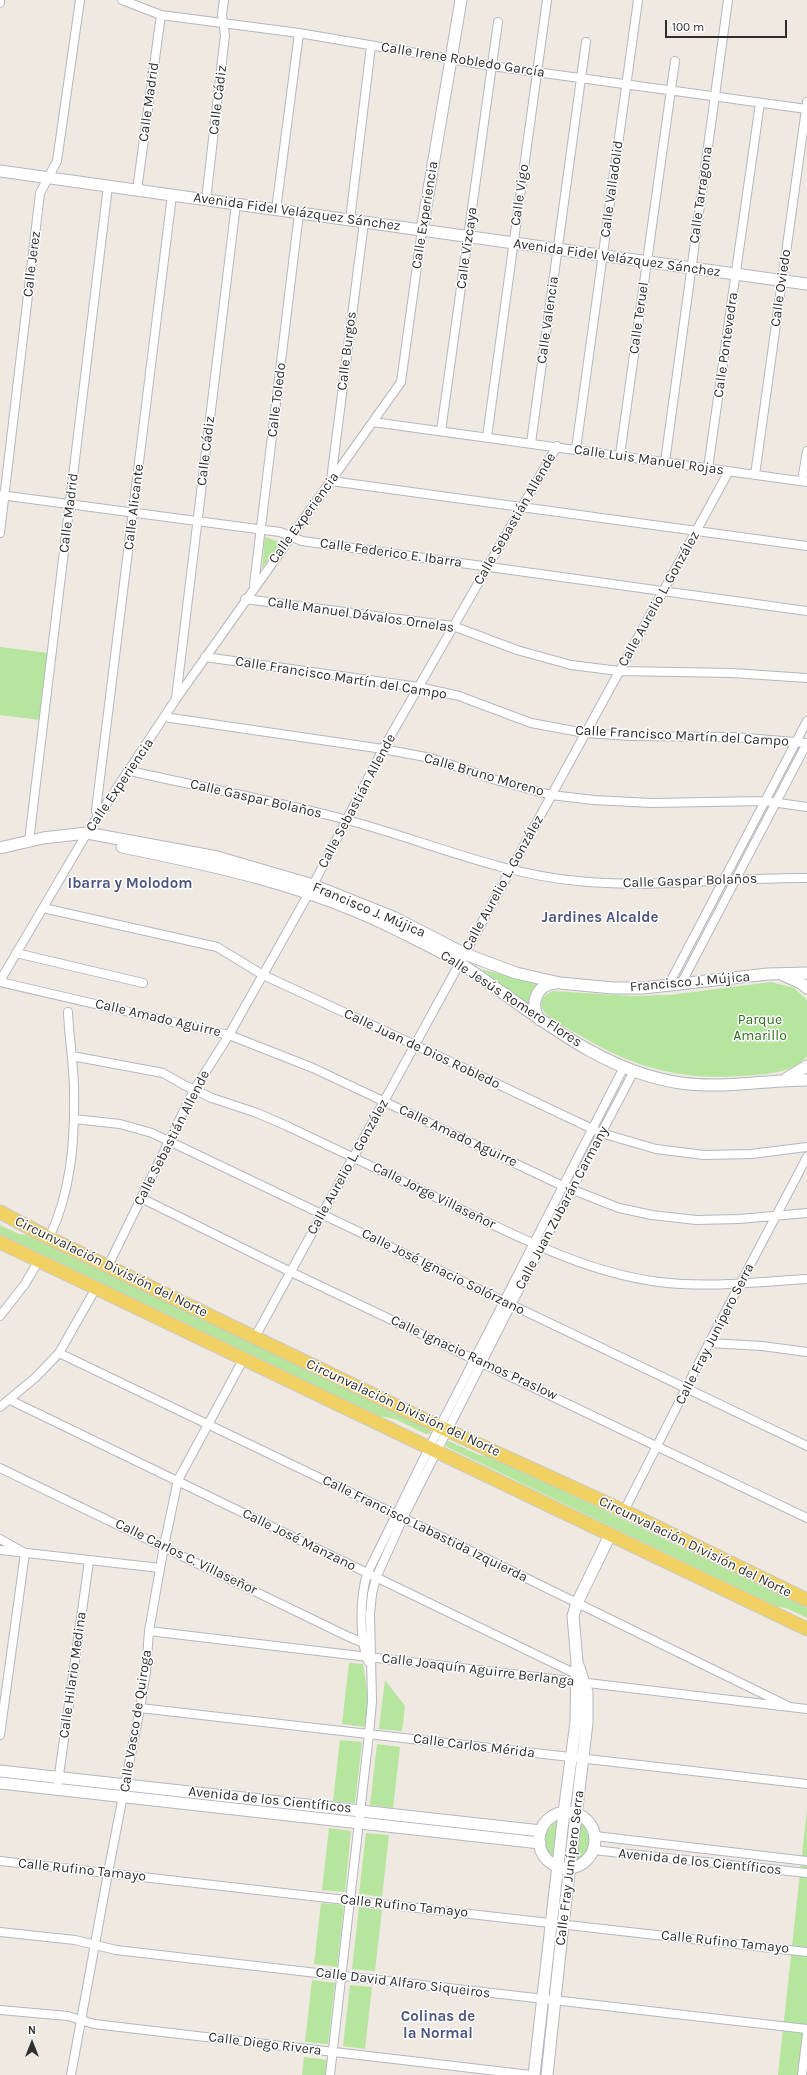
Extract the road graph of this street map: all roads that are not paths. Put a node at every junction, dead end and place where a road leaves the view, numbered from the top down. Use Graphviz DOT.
graph roads {
  1 [pos="80,0"];
  2 [pos="122,0"];
  3 [pos="224,0"];
  4 [pos="461,0"];
  5 [pos="547,0"];
  6 [pos="638,0"];
  7 [pos="728,0"];
  8 [pos="161,14"];
  9 [pos="498,22"];
  10 [pos="223,23"];
  11 [pos="299,33"];
  12 [pos="586,42"];
  13 [pos="371,46"];
  14 [pos="451,59"];
  15 [pos="675,61"];
  16 [pos="492,66"];
  17 [pos="537,72"];
  18 [pos="581,78"];
  19 [pos="626,85"];
  20 [pos="671,91"];
  21 [pos="715,97"];
  22 [pos="760,103"];
  23 [pos="807,107"];
  24 [pos="0,171"];
  25 [pos="49,178"];
  26 [pos="108,186"];
  27 [pos="137,190"];
  28 [pos="172,195"];
  29 [pos="206,200"];
  30 [pos="236,204"];
  31 [pos="276,210"];
  32 [pos="299,213"];
  33 [pos="350,220"];
  34 [pos="364,222"];
  35 [pos="422,230"];
  36 [pos="468,237"];
  37 [pos="514,243"];
  38 [pos="557,250"];
  39 [pos="603,256"];
  40 [pos="647,262"];
  41 [pos="691,268"];
  42 [pos="736,274"];
  43 [pos="782,281"];
  44 [pos="807,284"];
  45 [pos="373,422"];
  46 [pos="442,431"];
  47 [pos="487,437"];
  48 [pos="531,443"];
  49 [pos="557,446"];
  50 [pos="576,449"];
  51 [pos="807,450"];
  52 [pos="620,455"];
  53 [pos="665,462"];
  54 [pos="708,468"];
  55 [pos="729,471"];
  56 [pos="755,475"];
  57 [pos="331,481"];
  58 [pos="805,481"];
  59 [pos="2,495"];
  60 [pos="70,504"];
  61 [pos="523,507"];
  62 [pos="133,512"];
  63 [pos="198,521"];
  64 [pos="261,529"];
  65 [pos="696,530"];
  66 [pos="0,533"];
  67 [pos="291,536"];
  68 [pos="807,546"];
  69 [pos="488,568"];
  70 [pos="254,586"];
  71 [pos="663,591"];
  72 [pos="245,599"];
  73 [pos="807,611"];
  74 [pos="453,626"];
  75 [pos="205,657"];
  76 [pos="619,671"];
  77 [pos="807,678"];
  78 [pos="419,687"];
  79 [pos="176,699"];
  80 [pos="164,717"];
  81 [pos="807,721"];
  82 [pos="585,733"];
  83 [pos="796,741"];
  84 [pos="807,743"];
  85 [pos="383,749"];
  86 [pos="130,771"];
  87 [pos="551,795"];
  88 [pos="765,802"];
  89 [pos="775,803"];
  90 [pos="807,807"];
  91 [pos="98,818"];
  92 [pos="346,820"];
  93 [pos="86,836"];
  94 [pos="29,841"];
  95 [pos="0,848"];
  96 [pos="511,870"];
  97 [pos="807,878"];
  98 [pos="723,880"];
  99 [pos="734,880"];
  100 [pos="311,889"];
  101 [pos="43,908"];
  102 [pos="16,953"];
  103 [pos="462,958"];
  104 [pos="779,973"];
  105 [pos="807,973"];
  106 [pos="262,975"];
  107 [pos="0,981"];
  108 [pos="143,983"];
  109 [pos="560,983"];
  110 [pos="681,984"];
  111 [pos="668,986"];
  112 [pos="807,988"];
  113 [pos="68,1012"];
  114 [pos="541,1021"];
  115 [pos="229,1035"];
  116 [pos="415,1045"];
  117 [pos="72,1056"];
  118 [pos="807,1066"];
  119 [pos="629,1069"];
  120 [pos="781,1080"];
  121 [pos="807,1080"];
  122 [pos="194,1090"];
  123 [pos="384,1101"];
  124 [pos="74,1119"];
  125 [pos="592,1130"];
  126 [pos="601,1133"];
  127 [pos="168,1141"];
  128 [pos="807,1147"];
  129 [pos="353,1157"];
  130 [pos="807,1157"];
  131 [pos="563,1186"];
  132 [pos="572,1190"];
  133 [pos="141,1198"];
  134 [pos="0,1212"];
  135 [pos="807,1213"];
  136 [pos="322,1215"];
  137 [pos="776,1215"];
  138 [pos="49,1238"];
  139 [pos="0,1242"];
  140 [pos="538,1246"];
  141 [pos="39,1260"];
  142 [pos="108,1266"];
  143 [pos="291,1272"];
  144 [pos="807,1279"];
  145 [pos="740,1284"];
  146 [pos="96,1288"];
  147 [pos="508,1303"];
  148 [pos="0,1316"];
  149 [pos="255,1338"];
  150 [pos="709,1343"];
  151 [pos="807,1352"];
  152 [pos="58,1353"];
  153 [pos="244,1358"];
  154 [pos="475,1358"];
  155 [pos="483,1362"];
  156 [pos="686,1389"];
  157 [pos="10,1400"];
  158 [pos="0,1407"];
  159 [pos="207,1424"];
  160 [pos="444,1429"];
  161 [pos="657,1446"];
  162 [pos="807,1446"];
  163 [pos="433,1449"];
  164 [pos="0,1468"];
  165 [pos="178,1480"];
  166 [pos="624,1511"];
  167 [pos="399,1516"];
  168 [pos="807,1518"];
  169 [pos="610,1535"];
  170 [pos="0,1539"];
  171 [pos="164,1546"];
  172 [pos="0,1550"];
  173 [pos="25,1553"];
  174 [pos="89,1561"];
  175 [pos="160,1568"];
  176 [pos="367,1574"];
  177 [pos="376,1578"];
  178 [pos="807,1600"];
  179 [pos="577,1603"];
  180 [pos="807,1629"];
  181 [pos="149,1631"];
  182 [pos="368,1645"];
  183 [pos="369,1657"];
  184 [pos="579,1675"];
  185 [pos="790,1707"];
  186 [pos="140,1708"];
  187 [pos="807,1709"];
  188 [pos="369,1734"];
  189 [pos="0,1735"];
  190 [pos="577,1758"];
  191 [pos="0,1771"];
  192 [pos="59,1777"];
  193 [pos="0,1783"];
  194 [pos="126,1784"];
  195 [pos="807,1784"];
  196 [pos="57,1789"];
  197 [pos="124,1796"];
  198 [pos="360,1810"];
  199 [pos="564,1812"];
  200 [pos="576,1814"];
  201 [pos="359,1823"];
  202 [pos="541,1831"];
  203 [pos="595,1836"];
  204 [pos="540,1843"];
  205 [pos="593,1850"];
  206 [pos="0,1861"];
  207 [pos="807,1861"];
  208 [pos="558,1866"];
  209 [pos="569,1867"];
  210 [pos="807,1873"];
  211 [pos="108,1874"];
  212 [pos="350,1900"];
  213 [pos="551,1922"];
  214 [pos="563,1924"];
  215 [pos="0,1932"];
  216 [pos="95,1945"];
  217 [pos="807,1952"];
  218 [pos="342,1976"];
  219 [pos="542,1999"];
  220 [pos="555,2000"];
  221 [pos="0,2010"];
  222 [pos="82,2020"];
  223 [pos="807,2029"];
  224 [pos="807,2034"];
  225 [pos="333,2052"];
  226 [pos="72,2075"];
  227 [pos="330,2075"];
  228 [pos="532,2075"];
  229 [pos="547,2075"];
  230 [pos="802,2075"];
  1 -- 25 [label="street, Calle Jerez"];
  2 -- 8 [label="street, Calle Irene Robledo García"];
  3 -- 10 [label="street, Calle Cádiz"];
  4 -- 14 [label="street, Calle Experiencia"];
  5 -- 17 [label="street, Calle Vigo"];
  6 -- 19 [label="street, Calle Valladolid"];
  7 -- 21 [label="street, Calle Tarragona"];
  8 -- 10 [label="street, Calle Irene Robledo García"];
  8 -- 27 [label="street, Calle Madrid"];
  9 -- 16 [label="street, Calle Vizcaya"];
  10 -- 11 [label="street, Calle Irene Robledo García"];
  10 -- 29 [label="street, Calle Cádiz"];
  11 -- 13 [label="street, Calle Irene Robledo García"];
  11 -- 31 [label="street"];
  12 -- 18 [label="street, Calle Valencia"];
  13 -- 14 [label="street, Calle Irene Robledo García"];
  13 -- 33 [label="street"];
  14 -- 16 [label="street, Calle Irene Robledo García"];
  14 -- 35 [label="street, Calle Experiencia"];
  15 -- 20 [label="street, Calle Teruel"];
  16 -- 17 [label="street, Calle Irene Robledo García"];
  16 -- 36 [label="street, Calle Vizcaya"];
  17 -- 18 [label="street, Calle Irene Robledo García"];
  17 -- 37 [label="street, Calle Vigo"];
  18 -- 19 [label="street, Calle Irene Robledo García"];
  18 -- 38 [label="street, Calle Valencia"];
  19 -- 20 [label="street, Calle Irene Robledo García"];
  19 -- 39 [label="street, Calle Valladolid"];
  20 -- 21 [label="street, Calle Irene Robledo García"];
  20 -- 40 [label="street, Calle Teruel"];
  21 -- 22 [label="street, Calle Irene Robledo García"];
  21 -- 41 [label="street, Calle Tarragona"];
  22 -- 23 [label="street, Calle Irene Robledo García"];
  22 -- 42 [label="street, Calle Pontevedra"];
  23 -- 43 [label="street, Calle Oviedo"];
  24 -- 25 [label="street, Avenida Fidel Velázquez Sánchez"];
  25 -- 26 [label="street, Avenida Fidel Velázquez Sánchez"];
  25 -- 59 [label="street, Calle Jerez"];
  26 -- 27 [label="street, Avenida Fidel Velázquez Sánchez"];
  26 -- 60 [label="street, Calle Madrid"];
  27 -- 28 [label="street, Avenida Fidel Velázquez Sánchez"];
  28 -- 29 [label="street, Avenida Fidel Velázquez Sánchez"];
  28 -- 62 [label="street, Calle Alicante"];
  29 -- 30 [label="street, Avenida Fidel Velázquez Sánchez"];
  30 -- 31 [label="street, Avenida Fidel Velázquez Sánchez"];
  30 -- 63 [label="street, Calle Cádiz"];
  31 -- 32 [label="street, Avenida Fidel Velázquez Sánchez"];
  32 -- 33 [label="street, Avenida Fidel Velázquez Sánchez"];
  32 -- 64 [label="street, Calle Toledo"];
  33 -- 34 [label="street, Avenida Fidel Velázquez Sánchez"];
  34 -- 35 [label="street, Avenida Fidel Velázquez Sánchez"];
  34 -- 57 [label="street, Calle Burgos"];
  35 -- 36 [label="street, Avenida Fidel Velázquez Sánchez"];
  35 -- 45 [label="street, Calle Experiencia"];
  36 -- 37 [label="street, Avenida Fidel Velázquez Sánchez"];
  36 -- 46 [label="street, Calle Vizcaya"];
  37 -- 38 [label="street, Avenida Fidel Velázquez Sánchez"];
  37 -- 47 [label="street, Calle Vigo"];
  38 -- 39 [label="street, Avenida Fidel Velázquez Sánchez"];
  38 -- 48 [label="street, Calle Valencia"];
  39 -- 40 [label="street, Avenida Fidel Velázquez Sánchez"];
  39 -- 50 [label="street, Calle Valladolid"];
  40 -- 41 [label="street, Avenida Fidel Velázquez Sánchez"];
  40 -- 52 [label="street, Calle Teruel"];
  41 -- 42 [label="street, Avenida Fidel Velázquez Sánchez"];
  41 -- 53 [label="street, Calle Tarragona"];
  42 -- 43 [label="street, Avenida Fidel Velázquez Sánchez"];
  42 -- 54 [label="street, Calle Pontevedra"];
  43 -- 44 [label="street, Avenida Fidel Velázquez Sánchez"];
  43 -- 56 [label="street, Calle Oviedo"];
  45 -- 46 [label="street, Calle Luis Manuel Rojas"];
  45 -- 57 [label="street, Calle Experiencia"];
  46 -- 47 [label="street, Calle Luis Manuel Rojas"];
  47 -- 48 [label="street, Calle Luis Manuel Rojas"];
  48 -- 49 [label="street, Calle Luis Manuel Rojas"];
  49 -- 50 [label="street, Calle Luis Manuel Rojas"];
  49 -- 61 [label="street, Calle Sebastián Allende"];
  50 -- 52 [label="street, Calle Luis Manuel Rojas"];
  51 -- 58 [label="street"];
  52 -- 53 [label="street, Calle Luis Manuel Rojas"];
  53 -- 54 [label="street, Calle Luis Manuel Rojas"];
  54 -- 55 [label="street, Calle Luis Manuel Rojas"];
  55 -- 56 [label="street, Calle Luis Manuel Rojas"];
  55 -- 65 [label="street, Calle Aurelio L. González"];
  56 -- 58 [label="street, Calle Luis Manuel Rojas"];
  57 -- 61 [label="street"];
  57 -- 67 [label="street, Calle Experiencia"];
  59 -- 60 [label="street, Calle Federico E. Ibarra"];
  59 -- 66 [label="street, Calle Jerez"];
  60 -- 62 [label="street, Calle Federico E. Ibarra"];
  60 -- 94 [label="street, Calle Madrid"];
  61 -- 65 [label="street"];
  61 -- 69 [label="street, Calle Sebastián Allende"];
  62 -- 63 [label="street, Calle Federico E. Ibarra"];
  62 -- 91 [label="street, Calle Alicante"];
  63 -- 64 [label="street, Calle Federico E. Ibarra"];
  63 -- 79 [label="street, Calle Cádiz"];
  64 -- 67 [label="street, Calle Federico E. Ibarra"];
  64 -- 70 [label="street, Calle Toledo"];
  65 -- 68 [label="street"];
  65 -- 71 [label="street, Calle Aurelio L. González"];
  67 -- 69 [label="street, Calle Federico E. Ibarra"];
  67 -- 70 [label="street, Calle Experiencia"];
  69 -- 71 [label="street, Calle Federico E. Ibarra"];
  69 -- 74 [label="street, Calle Sebastián Allende"];
  70 -- 72 [label="street, Calle Experiencia"];
  71 -- 73 [label="street, Calle Federico E. Ibarra"];
  71 -- 76 [label="street, Calle Aurelio L. González"];
  72 -- 74 [label="street, Calle Manuel Dávalos Ornelas"];
  72 -- 75 [label="street, Calle Experiencia"];
  74 -- 76 [label="street, Calle Manuel Dávalos Ornelas"];
  74 -- 78 [label="street, Calle Sebastián Allende"];
  75 -- 78 [label="street, Calle Francisco Martín del Campo"];
  75 -- 79 [label="street, Calle Experiencia"];
  76 -- 77 [label="street, Calle Manuel Dávalos Ornelas"];
  76 -- 82 [label="street, Calle Aurelio L. González"];
  78 -- 82 [label="street, Calle Francisco Martín del Campo"];
  78 -- 85 [label="street, Calle Sebastián Allende"];
  79 -- 80 [label="street, Calle Experiencia"];
  80 -- 85 [label="street, Calle Bruno Moreno"];
  80 -- 86 [label="street, Calle Experiencia"];
  81 -- 83 [label="street"];
  82 -- 83 [label="street, Calle Francisco Martín del Campo"];
  82 -- 87 [label="street, Calle Aurelio L. González"];
  83 -- 84 [label="street, Calle Francisco Martín del Campo"];
  83 -- 88 [label="street"];
  84 -- 89 [label="street"];
  85 -- 87 [label="street, Calle Bruno Moreno"];
  85 -- 92 [label="street, Calle Sebastián Allende"];
  86 -- 91 [label="street, Calle Experiencia"];
  86 -- 92 [label="street, Calle Gaspar Bolaños"];
  87 -- 88 [label="street, Calle Bruno Moreno"];
  87 -- 96 [label="street, Calle Aurelio L. González"];
  88 -- 89 [label="street, Calle Bruno Moreno"];
  88 -- 98 [label="street"];
  89 -- 90 [label="street, Calle Bruno Moreno"];
  89 -- 99 [label="street"];
  91 -- 93 [label="street, Calle Experiencia"];
  92 -- 96 [label="street, Calle Gaspar Bolaños"];
  92 -- 100 [label="street, Calle Sebastián Allende"];
  93 -- 94 [label="street, Francisco J. Mújica"];
  93 -- 100 [label="street, Francisco J. Mújica"];
  93 -- 101 [label="street, Calle Experiencia"];
  94 -- 95 [label="street, Francisco J. Mújica"];
  96 -- 98 [label="street, Calle Gaspar Bolaños"];
  96 -- 103 [label="street, Calle Aurelio L. González"];
  97 -- 99 [label="street, Calle Gaspar Bolaños"];
  98 -- 99 [label="street, Calle Gaspar Bolaños"];
  98 -- 111 [label="street"];
  99 -- 110 [label="street"];
  100 -- 103 [label="street, Francisco J. Mújica"];
  100 -- 106 [label="street, Calle Sebastián Allende"];
  101 -- 102 [label="street, Calle Experiencia"];
  101 -- 106 [label="street, Calle Juan de Dios Robledo"];
  102 -- 107 [label="street, Calle Experiencia"];
  102 -- 108 [label="street"];
  103 -- 109 [label="street, Francisco J. Mújica"];
  103 -- 114 [label="street, Calle Jesús Romero Flores"];
  103 -- 116 [label="street, Calle Aurelio L. González"];
  104 -- 105 [label="street, Francisco J. Mújica"];
  104 -- 110 [label="street, Francisco J. Mújica"];
  104 -- 112 [label="street"];
  106 -- 115 [label="street, Calle Sebastián Allende"];
  106 -- 116 [label="street, Calle Juan de Dios Robledo"];
  107 -- 115 [label="street, Calle Amado Aguirre"];
  109 -- 111 [label="street, Francisco J. Mújica"];
  109 -- 114 [label="street"];
  110 -- 111 [label="street, Francisco J. Mújica"];
  113 -- 117 [label="street"];
  114 -- 119 [label="street, Calle Jesús Romero Flores"];
  115 -- 122 [label="street, Calle Sebastián Allende"];
  115 -- 123 [label="street, Calle Amado Aguirre"];
  116 -- 123 [label="street, Calle Aurelio L. González"];
  116 -- 125 [label="street, Calle Juan de Dios Robledo"];
  117 -- 122 [label="street, Calle Jorge Villaseñor"];
  117 -- 124 [label="street"];
  118 -- 120 [label="street"];
  119 -- 120 [label="street, Calle Jesús Romero Flores"];
  119 -- 125 [label="street, Calle Juan Zubarán Carmany"];
  119 -- 126 [label="street, Calle Juan Zubarán Carmany"];
  120 -- 121 [label="street, Calle Jesús Romero Flores"];
  122 -- 127 [label="street, Calle Sebastián Allende"];
  122 -- 129 [label="street, Calle Jorge Villaseñor"];
  123 -- 129 [label="street, Calle Aurelio L. González"];
  123 -- 131 [label="street, Calle Amado Aguirre"];
  124 -- 127 [label="street, Calle José Ignacio Solórzano"];
  124 -- 138 [label="street"];
  125 -- 126 [label="street, Calle Juan de Dios Robledo"];
  125 -- 131 [label="street, Calle Juan Zubarán Carmany"];
  126 -- 128 [label="street, Calle Juan de Dios Robledo"];
  126 -- 132 [label="street, Calle Juan Zubarán Carmany"];
  127 -- 133 [label="street, Calle Sebastián Allende"];
  127 -- 136 [label="street, Calle José Ignacio Solórzano"];
  129 -- 136 [label="street, Calle Aurelio L. González"];
  129 -- 140 [label="street, Calle Jorge Villaseñor"];
  130 -- 137 [label="street, Calle Fray Junípero Serra"];
  131 -- 132 [label="street, Calle Amado Aguirre"];
  131 -- 140 [label="street, Calle Juan Zubarán Carmany"];
  132 -- 137 [label="street, Calle Amado Aguirre"];
  132 -- 140 [label="street, Calle Juan Zubarán Carmany"];
  133 -- 142 [label="street, Calle Sebastián Allende"];
  133 -- 143 [label="street, Calle Ignacio Ramos Praslow"];
  134 -- 138 [label="main road, Circunvalación División del Norte"];
  135 -- 137 [label="street, Calle Amado Aguirre"];
  136 -- 143 [label="street, Calle Aurelio L. González"];
  136 -- 147 [label="street, Calle José Ignacio Solórzano"];
  137 -- 145 [label="street, Calle Fray Junípero Serra"];
  138 -- 142 [label="main road, Circunvalación División del Norte"];
  139 -- 141 [label="main road, Circunvalación División del Norte"];
  140 -- 145 [label="street, Calle Jorge Villaseñor"];
  140 -- 147 [label="street, Calle Juan Zubarán Carmany"];
  141 -- 146 [label="main road, Circunvalación División del Norte"];
  141 -- 148 [label="street"];
  142 -- 149 [label="main road, Circunvalación División del Norte"];
  143 -- 149 [label="street, Calle Aurelio L. González"];
  143 -- 154 [label="street, Calle Ignacio Ramos Praslow"];
  144 -- 145 [label="street, Calle Jorge Villaseñor"];
  145 -- 150 [label="street, Calle Fray Junípero Serra"];
  146 -- 152 [label="street"];
  146 -- 153 [label="main road, Circunvalación División del Norte"];
  147 -- 154 [label="street, Calle Juan Zubarán Carmany"];
  147 -- 155 [label="street, Calle Juan Zubarán Carmany"];
  147 -- 156 [label="street, Calle José Ignacio Solórzano"];
  149 -- 160 [label="main road, Circunvalación División del Norte"];
  150 -- 151 [label="street"];
  150 -- 156 [label="street, Calle Fray Junípero Serra"];
  152 -- 157 [label="street"];
  152 -- 159 [label="street, Calle Francisco Labastida Izquierda"];
  153 -- 159 [label="street, Calle Vasco de Quiroga"];
  153 -- 163 [label="main road, Circunvalación División del Norte"];
  154 -- 155 [label="street, Calle Ignacio Ramos Praslow"];
  154 -- 160 [label="street, Calle Juan Zubarán Carmany"];
  155 -- 160 [label="street, Calle Juan Zubarán Carmany"];
  155 -- 161 [label="street, Calle Ignacio Ramos Praslow"];
  156 -- 161 [label="street, Calle Fray Junípero Serra"];
  156 -- 162 [label="street, Calle José Ignacio Solórzano"];
  157 -- 158 [label="street"];
  157 -- 165 [label="street, Calle José Manzano"];
  159 -- 165 [label="street, Calle Vasco de Quiroga"];
  159 -- 167 [label="street, Calle Francisco Labastida Izquierda"];
  160 -- 163 [label="street"];
  160 -- 166 [label="main road, Circunvalación División del Norte"];
  161 -- 166 [label="street, Calle Fray Junípero Serra"];
  161 -- 168 [label="street, Calle Ignacio Ramos Praslow"];
  163 -- 167 [label="street"];
  163 -- 169 [label="main road, Circunvalación División del Norte"];
  164 -- 171 [label="street, Calle Carlos C. Villaseñor"];
  165 -- 171 [label="street, Calle Vasco de Quiroga"];
  165 -- 176 [label="street, Calle José Manzano"];
  166 -- 178 [label="main road, Circunvalación División del Norte"];
  167 -- 176 [label="street"];
  167 -- 177 [label="street"];
  167 -- 179 [label="street, Calle Francisco Labastida Izquierda"];
  169 -- 179 [label="street, Calle Fray Junípero Serra"];
  169 -- 180 [label="main road, Circunvalación División del Norte"];
  170 -- 173 [label="street"];
  171 -- 175 [label="street, Calle Vasco de Quiroga"];
  171 -- 182 [label="street, Calle Carlos C. Villaseñor"];
  172 -- 173 [label="street"];
  173 -- 174 [label="street"];
  173 -- 189 [label="street"];
  174 -- 175 [label="street"];
  174 -- 192 [label="street, Calle Hilario Medina"];
  175 -- 181 [label="street, Calle Vasco de Quiroga"];
  176 -- 177 [label="street, Calle José Manzano"];
  176 -- 182 [label="street"];
  177 -- 182 [label="street"];
  177 -- 184 [label="street, Calle José Manzano"];
  179 -- 184 [label="street, Calle Fray Junípero Serra"];
  179 -- 185 [label="street, Calle Francisco Labastida Izquierda"];
  181 -- 183 [label="street, Calle Joaquín Aguirre Berlanga"];
  181 -- 186 [label="street, Calle Vasco de Quiroga"];
  182 -- 183 [label="street"];
  183 -- 184 [label="street, Calle Joaquín Aguirre Berlanga"];
  183 -- 188 [label="street"];
  184 -- 185 [label="street, Calle Joaquín Aguirre Berlanga"];
  184 -- 190 [label="street, Calle Fray Junípero Serra"];
  185 -- 187 [label="street, Calle Joaquín Aguirre Berlanga"];
  186 -- 188 [label="street, Calle Carlos Mérida"];
  186 -- 194 [label="street, Calle Vasco de Quiroga"];
  188 -- 190 [label="street, Calle Carlos Mérida"];
  188 -- 198 [label="street"];
  190 -- 195 [label="street, Calle Carlos Mérida"];
  190 -- 199 [label="street, Calle Fray Junípero Serra"];
  190 -- 200 [label="street, Calle Fray Junípero Serra"];
  191 -- 192 [label="street, Avenida de los Científicos"];
  192 -- 194 [label="street, Avenida de los Científicos"];
  192 -- 196 [label="street, Calle Hilario Medina"];
  193 -- 196 [label="street, Avenida de los Científicos"];
  194 -- 197 [label="street, Calle Vasco de Quiroga"];
  194 -- 198 [label="street, Avenida de los Científicos"];
  196 -- 197 [label="street, Avenida de los Científicos"];
  197 -- 201 [label="street, Avenida de los Científicos"];
  197 -- 211 [label="street, Calle Vasco de Quiroga"];
  198 -- 201 [label="street"];
  198 -- 202 [label="street, Avenida de los Científicos"];
  199 -- 200 [label="street"];
  199 -- 202 [label="street"];
  199 -- 208 [label="street, Calle Fray Junípero Serra"];
  200 -- 203 [label="street"];
  200 -- 209 [label="street, Calle Fray Junípero Serra"];
  201 -- 204 [label="street, Avenida de los Científicos"];
  201 -- 212 [label="street"];
  202 -- 204 [label="street"];
  203 -- 205 [label="street"];
  203 -- 207 [label="street, Avenida de los Científicos"];
  204 -- 208 [label="street"];
  205 -- 209 [label="street"];
  205 -- 210 [label="street, Avenida de los Científicos"];
  206 -- 211 [label="street, Calle Rufino Tamayo"];
  208 -- 209 [label="street"];
  208 -- 213 [label="street, Calle Fray Junípero Serra"];
  209 -- 214 [label="street, Calle Fray Junípero Serra"];
  211 -- 212 [label="street, Calle Rufino Tamayo"];
  211 -- 216 [label="street, Calle Vasco de Quiroga"];
  212 -- 213 [label="street, Calle Rufino Tamayo"];
  212 -- 218 [label="street"];
  213 -- 214 [label="street, Calle Rufino Tamayo"];
  213 -- 219 [label="street, Calle Fray Junípero Serra"];
  214 -- 217 [label="street, Calle Rufino Tamayo"];
  214 -- 220 [label="street, Calle Fray Junípero Serra"];
  215 -- 216 [label="street, Calle David Alfaro Siqueiros"];
  216 -- 218 [label="street, Calle David Alfaro Siqueiros"];
  216 -- 222 [label="street, Calle Vasco de Quiroga"];
  218 -- 219 [label="street, Calle David Alfaro Siqueiros"];
  218 -- 225 [label="street"];
  219 -- 220 [label="street, Calle David Alfaro Siqueiros"];
  219 -- 228 [label="street, Calle Fray Junípero Serra"];
  220 -- 223 [label="street, Calle David Alfaro Siqueiros"];
  220 -- 229 [label="street, Calle Fray Junípero Serra"];
  221 -- 222 [label="street, Calle Diego Rivera"];
  222 -- 225 [label="street, Calle Diego Rivera"];
  222 -- 226 [label="street, Calle Vasco de Quiroga"];
  224 -- 230 [label="street"];
  225 -- 227 [label="street"];
  225 -- 228 [label="street, Calle Diego Rivera"];
}
